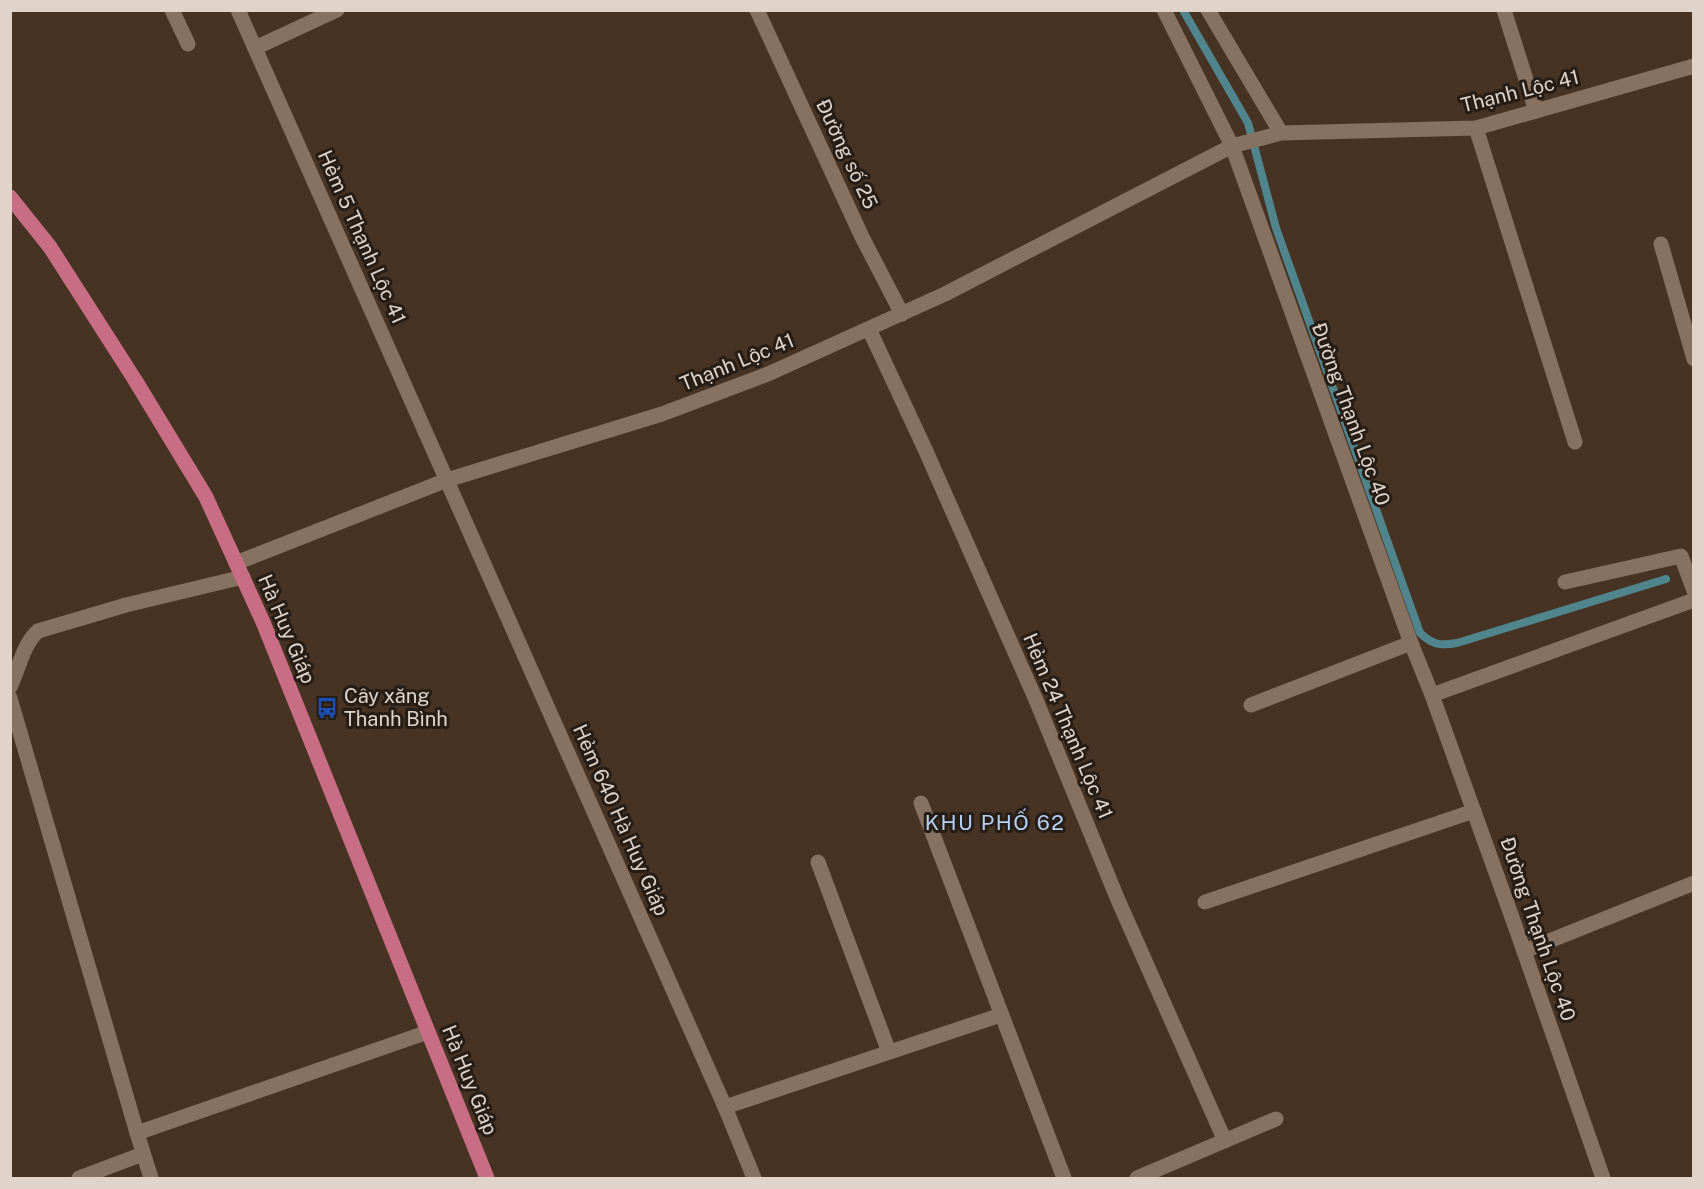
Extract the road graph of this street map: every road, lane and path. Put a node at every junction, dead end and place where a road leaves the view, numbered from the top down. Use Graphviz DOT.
graph roads {
  1 [pos="172,10"];
  2 [pos="238,10"];
  3 [pos="337,10"];
  4 [pos="757,10"];
  5 [pos="1164,10"];
  6 [pos="1209,10"];
  7 [pos="1504,10"];
  8 [pos="188,44"];
  9 [pos="255,48"];
  10 [pos="1694,66"];
  11 [pos="1536,111"];
  12 [pos="1476,128"];
  13 [pos="1281,133"];
  14 [pos="1232,146"];
  15 [pos="10,197"];
  16 [pos="1662,244"];
  17 [pos="902,314"];
  18 [pos="869,328"];
  19 [pos="1694,359"];
  20 [pos="1575,442"];
  21 [pos="447,480"];
  22 [pos="239,570"];
  23 [pos="1565,582"];
  24 [pos="1694,591"];
  25 [pos="1694,600"];
  26 [pos="1411,643"];
  27 [pos="10,687"];
  28 [pos="1432,695"];
  29 [pos="10,698"];
  30 [pos="1251,705"];
  31 [pos="921,804"];
  32 [pos="1474,811"];
  33 [pos="818,862"];
  34 [pos="1694,883"];
  35 [pos="1205,902"];
  36 [pos="1524,951"];
  37 [pos="1001,1014"];
  38 [pos="428,1032"];
  39 [pos="889,1052"];
  40 [pos="725,1107"];
  41 [pos="1276,1119"];
  42 [pos="136,1133"];
  43 [pos="1225,1141"];
  44 [pos="143,1154"];
  45 [pos="79,1179"];
  46 [pos="151,1179"];
  47 [pos="487,1179"];
  48 [pos="754,1179"];
  49 [pos="1064,1179"];
  50 [pos="1137,1179"];
  51 [pos="1603,1179"];
  1 -- 8 [label="street"];
  2 -- 9 [label="street, Hẻm 5 Thạnh Lộc 41"];
  3 -- 9 [label="street"];
  4 -- 17 [label="street, Đường số 25"];
  5 -- 14 [label="street, Đường Thạnh Lộc 40"];
  6 -- 13 [label="street"];
  7 -- 11 [label="street"];
  9 -- 21 [label="street, Hẻm 5 Thạnh Lộc 41"];
  10 -- 11 [label="street, Thạnh Lộc 41"];
  11 -- 12 [label="street, Thạnh Lộc 41"];
  12 -- 13 [label="street, Thạnh Lộc 41"];
  12 -- 20 [label="street"];
  13 -- 14 [label="street, Thạnh Lộc 41"];
  14 -- 17 [label="street, Thạnh Lộc 41"];
  14 -- 26 [label="street, Đường Thạnh Lộc 40"];
  15 -- 22 [label="main road, Hà Huy Giáp"];
  16 -- 19 [label="street"];
  17 -- 18 [label="street, Thạnh Lộc 41"];
  18 -- 21 [label="street, Thạnh Lộc 41"];
  18 -- 43 [label="street, Hẻm 24 Thạnh Lộc 41"];
  21 -- 22 [label="street, Thạnh Lộc 41"];
  21 -- 40 [label="street, Hẻm 640 Hà Huy Giáp"];
  22 -- 27 [label="street, Thạnh Lộc 41"];
  22 -- 38 [label="main road, Hà Huy Giáp"];
  23 -- 24 [label="street"];
  25 -- 28 [label="street"];
  26 -- 28 [label="street, Đường Thạnh Lộc 40"];
  26 -- 30 [label="street"];
  28 -- 32 [label="street, Đường Thạnh Lộc 40"];
  29 -- 42 [label="street"];
  31 -- 37 [label="street"];
  32 -- 35 [label="street"];
  32 -- 36 [label="street, Đường Thạnh Lộc 40"];
  33 -- 39 [label="street"];
  34 -- 36 [label="street"];
  36 -- 51 [label="street, Đường Thạnh Lộc 40"];
  37 -- 39 [label="street"];
  37 -- 49 [label="street"];
  38 -- 42 [label="street"];
  38 -- 47 [label="main road, Hà Huy Giáp"];
  39 -- 40 [label="street"];
  40 -- 48 [label="street, Hẻm 640 Hà Huy Giáp"];
  41 -- 43 [label="street"];
  42 -- 44 [label="street"];
  43 -- 50 [label="street"];
  44 -- 45 [label="street"];
  44 -- 46 [label="street"];
}
